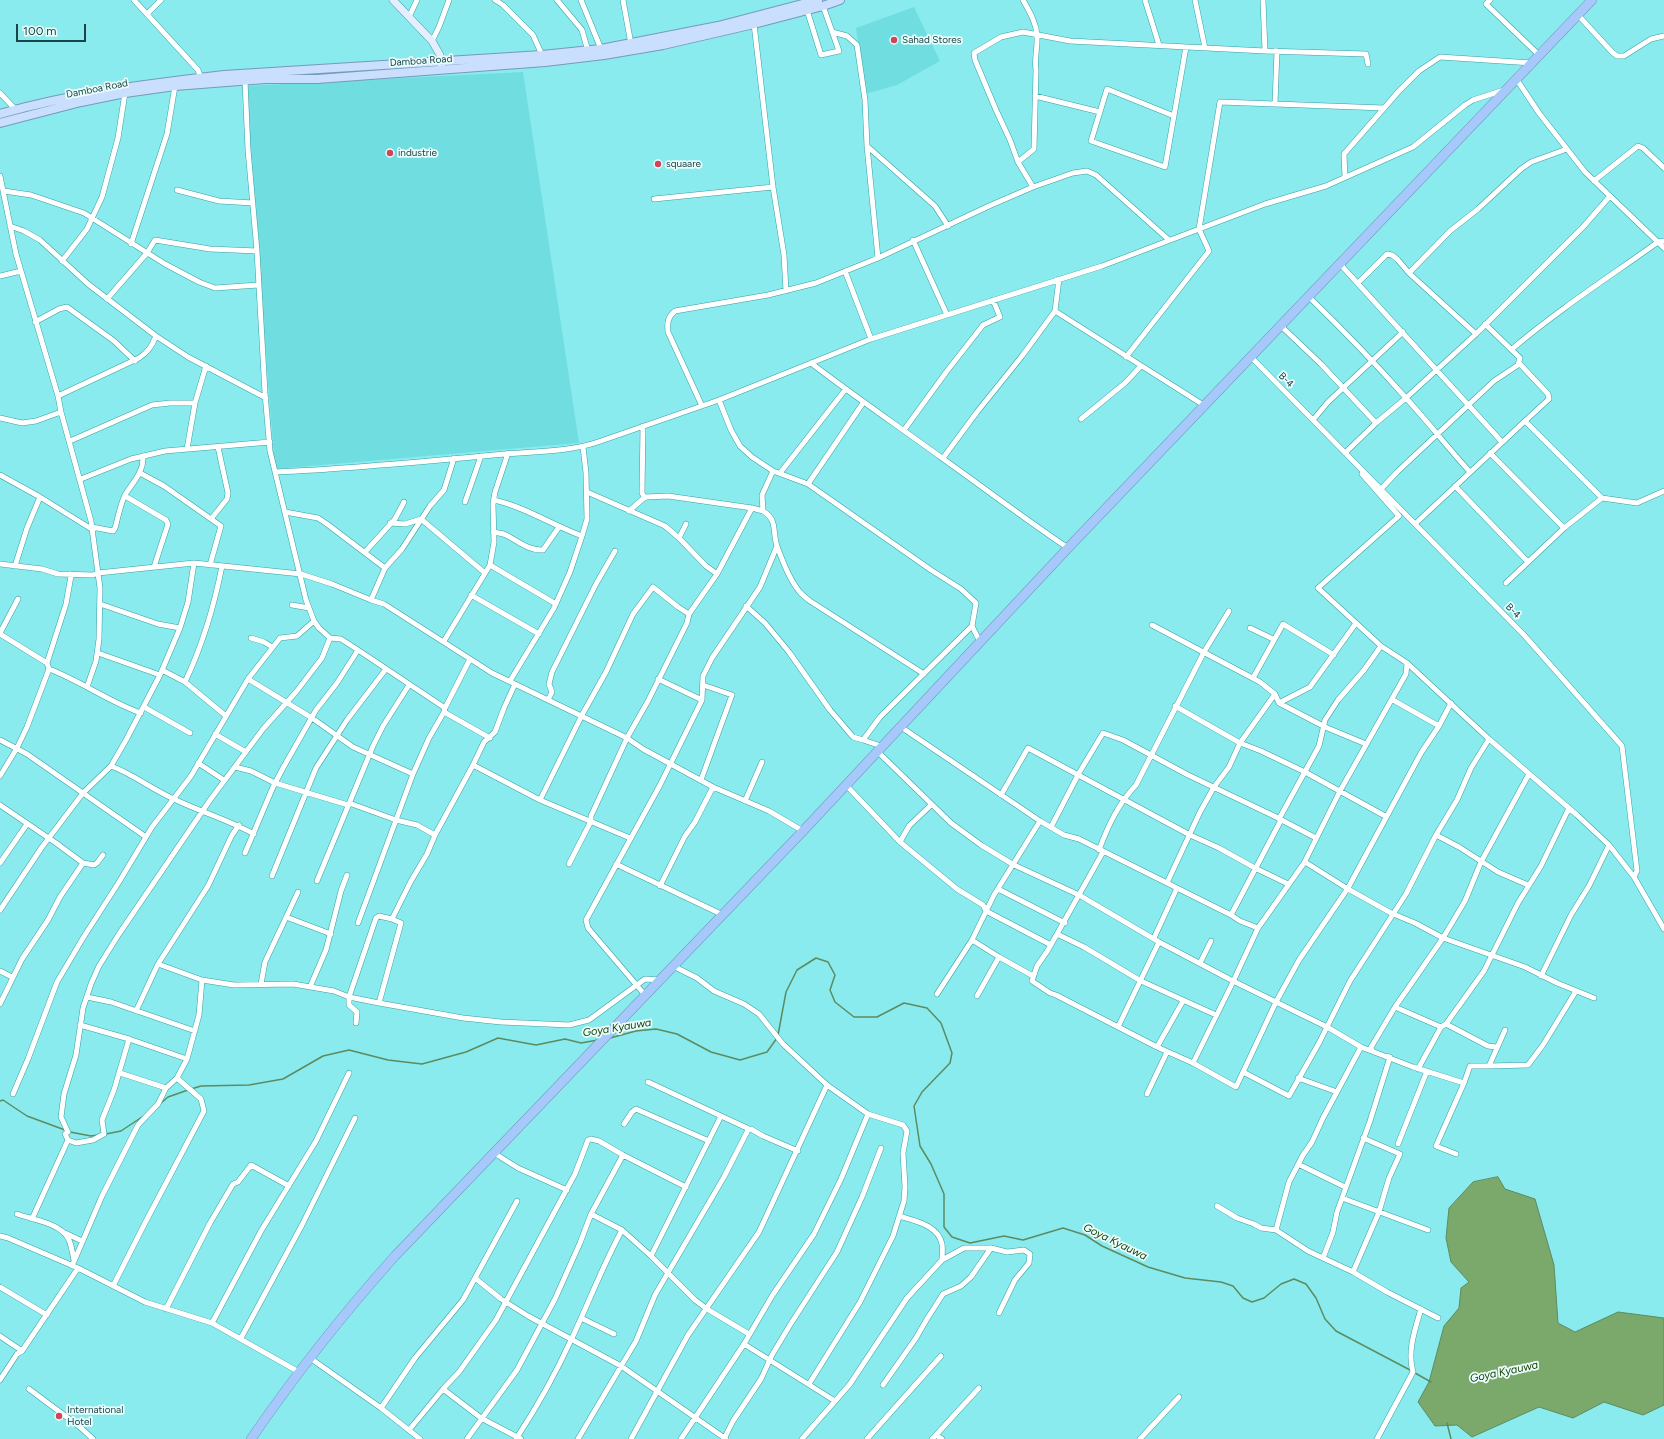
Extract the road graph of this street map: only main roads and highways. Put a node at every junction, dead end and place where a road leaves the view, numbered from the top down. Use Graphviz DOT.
graph roads {
  1 [pos="840,0"];
  2 [pos="1592,0"];
  3 [pos="819,3"];
  4 [pos="442,65"];
  5 [pos="265,76"];
  6 [pos="0,114"];
  7 [pos="0,123"];
  8 [pos="251,1439"];
  1 -- 3 [label="main road, Damboa Road"];
  2 -- 8 [label="highway"];
  3 -- 4 [label="main road, Damboa Road"];
  3 -- 4 [label="main road, Damboa Road"];
  4 -- 5 [label="main road, Damboa Road"];
  5 -- 6 [label="main road, Damboa Road"];
  5 -- 7 [label="main road, Damboa Road"];
}
